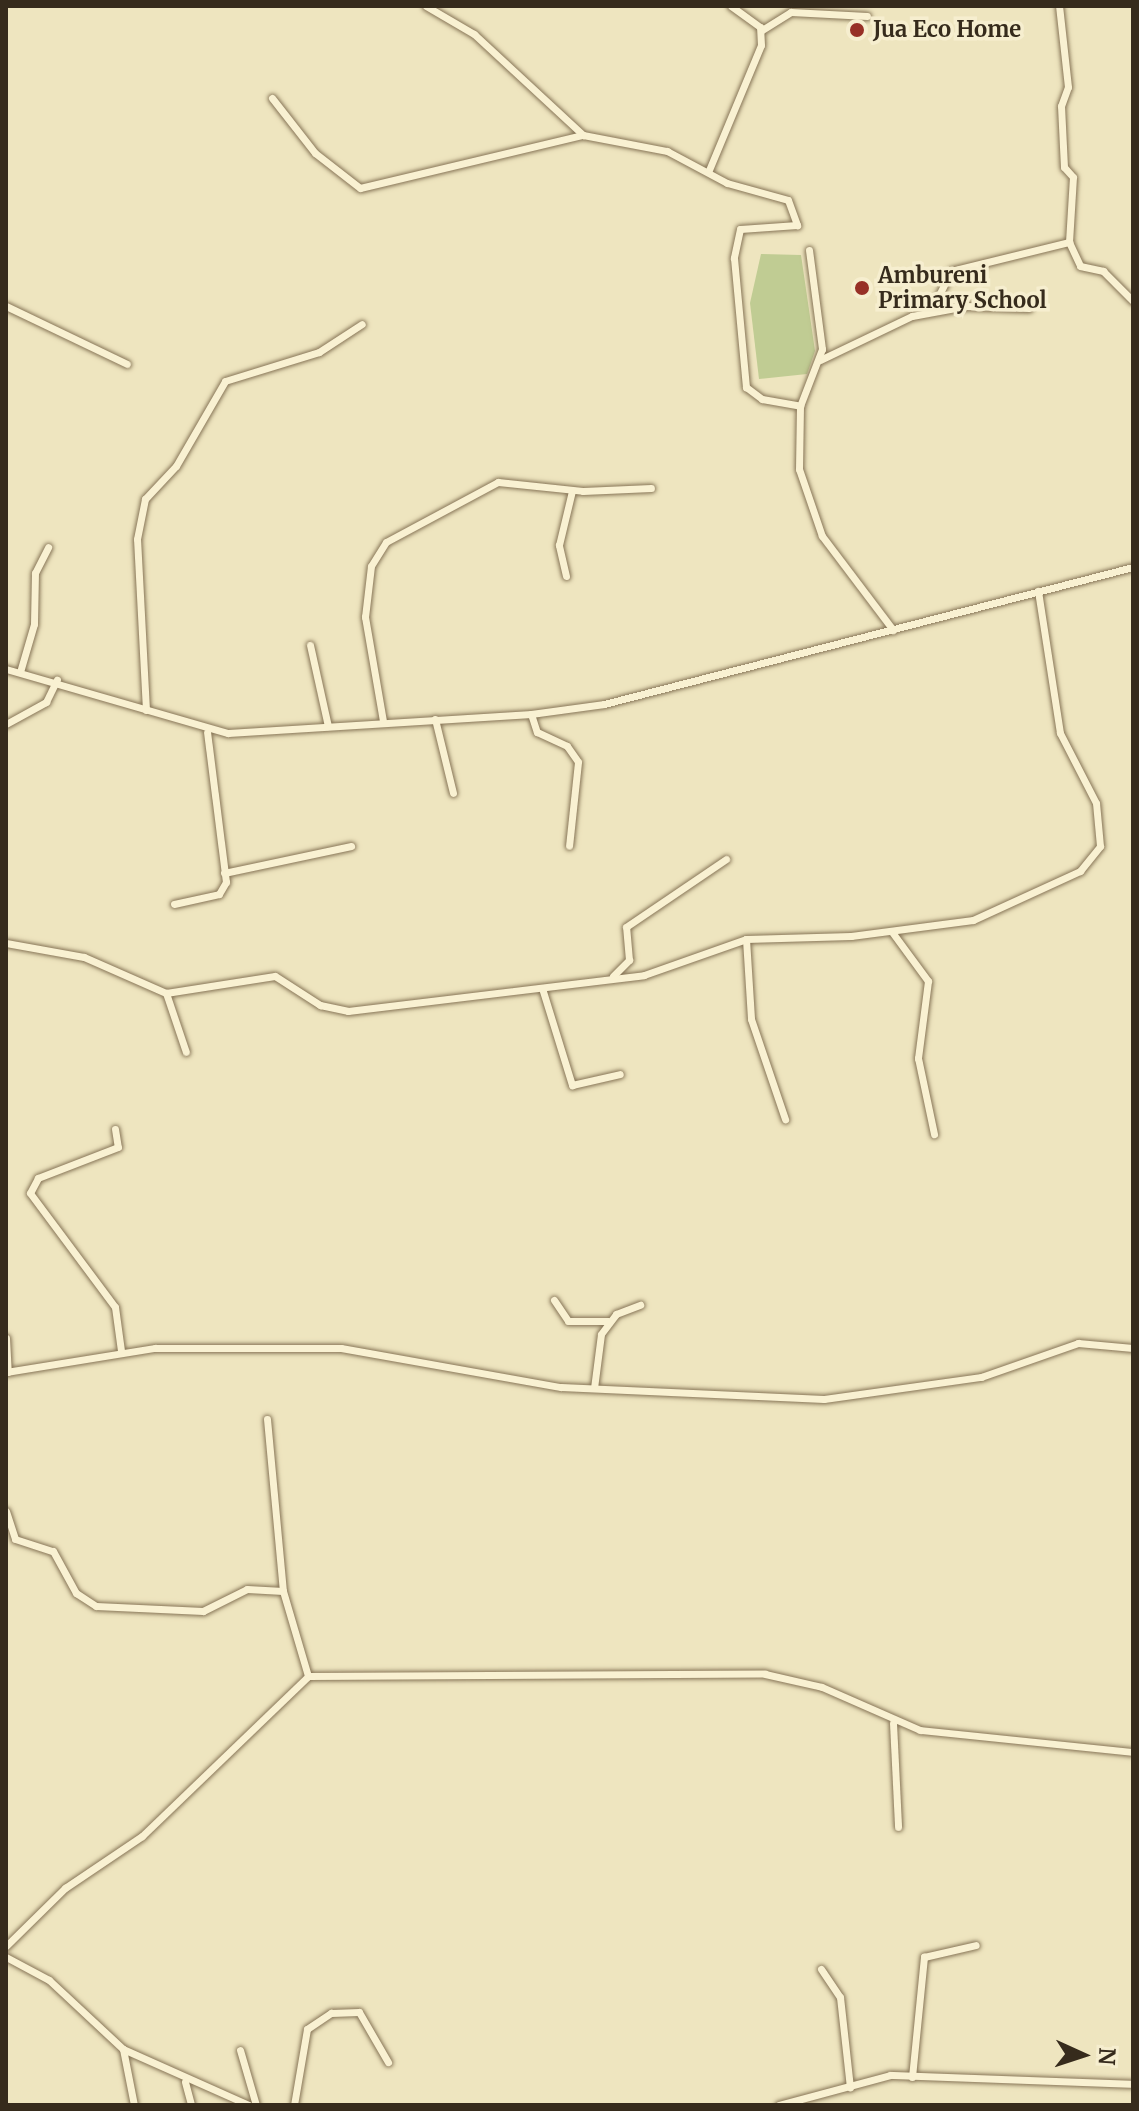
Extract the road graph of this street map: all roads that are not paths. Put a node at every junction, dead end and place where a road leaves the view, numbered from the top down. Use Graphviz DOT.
graph roads {
  1 [pos="426,6"];
  2 [pos="731,6"];
  3 [pos="1059,6"];
  4 [pos="791,9"];
  5 [pos="867,16"];
  6 [pos="762,30"];
  7 [pos="272,98"];
  8 [pos="583,135"];
  9 [pos="709,170"];
  10 [pos="1069,242"];
  11 [pos="809,250"];
  12 [pos="1133,301"];
  13 [pos="6,306"];
  14 [pos="933,307"];
  15 [pos="1029,308"];
  16 [pos="362,324"];
  17 [pos="820,360"];
  18 [pos="127,364"];
  19 [pos="800,406"];
  20 [pos="651,488"];
  21 [pos="572,491"];
  22 [pos="48,547"];
  23 [pos="1133,567"];
  24 [pos="566,576"];
  25 [pos="1038,591"];
  26 [pos="893,630"];
  27 [pos="310,645"];
  28 [pos="6,669"];
  29 [pos="20,672"];
  30 [pos="57,679"];
  31 [pos="146,710"];
  32 [pos="531,714"];
  33 [pos="435,719"];
  34 [pos="383,721"];
  35 [pos="6,724"];
  36 [pos="328,726"];
  37 [pos="207,732"];
  38 [pos="453,793"];
  39 [pos="351,846"];
  40 [pos="569,846"];
  41 [pos="726,859"];
  42 [pos="224,873"];
  43 [pos="174,904"];
  44 [pos="892,932"];
  45 [pos="746,939"];
  46 [pos="6,943"];
  47 [pos="613,976"];
  48 [pos="542,988"];
  49 [pos="166,993"];
  50 [pos="186,1052"];
  51 [pos="620,1074"];
  52 [pos="785,1119"];
  53 [pos="115,1129"];
  54 [pos="934,1134"];
  55 [pos="554,1300"];
  56 [pos="640,1305"];
  57 [pos="608,1321"];
  58 [pos="6,1338"];
  59 [pos="1133,1348"];
  60 [pos="121,1351"];
  61 [pos="7,1372"];
  62 [pos="594,1388"];
  63 [pos="267,1419"];
  64 [pos="6,1511"];
  65 [pos="283,1591"];
  66 [pos="308,1676"];
  67 [pos="893,1723"];
  68 [pos="1133,1752"];
  69 [pos="898,1827"];
  70 [pos="976,1945"];
  71 [pos="6,1946"];
  72 [pos="6,1957"];
  73 [pos="821,1969"];
  74 [pos="123,2049"];
  75 [pos="240,2050"];
  76 [pos="388,2062"];
  77 [pos="912,2077"];
  78 [pos="185,2082"];
  79 [pos="1133,2084"];
  80 [pos="850,2087"];
  81 [pos="134,2105"];
  82 [pos="191,2105"];
  83 [pos="249,2105"];
  84 [pos="256,2105"];
  85 [pos="294,2105"];
  86 [pos="779,2105"];
  1 -- 8 [label="street"];
  2 -- 6 [label="street"];
  3 -- 10 [label="street"];
  4 -- 5 [label="street"];
  4 -- 6 [label="street"];
  6 -- 9 [label="street"];
  7 -- 8 [label="street"];
  8 -- 9 [label="street"];
  9 -- 19 [label="street"];
  10 -- 12 [label="street"];
  10 -- 14 [label="street"];
  11 -- 17 [label="street"];
  13 -- 18 [label="street"];
  15 -- 17 [label="street"];
  16 -- 31 [label="street"];
  17 -- 19 [label="street"];
  19 -- 26 [label="street"];
  20 -- 21 [label="street"];
  21 -- 24 [label="street"];
  21 -- 34 [label="street"];
  22 -- 29 [label="street"];
  23 -- 25 [label="street"];
  25 -- 26 [label="street"];
  25 -- 44 [label="street"];
  26 -- 32 [label="street"];
  27 -- 36 [label="street"];
  28 -- 29 [label="street"];
  29 -- 30 [label="street"];
  30 -- 31 [label="street"];
  30 -- 35 [label="street"];
  31 -- 37 [label="street"];
  32 -- 33 [label="street"];
  32 -- 40 [label="street"];
  33 -- 34 [label="street"];
  33 -- 38 [label="street"];
  34 -- 36 [label="street"];
  36 -- 37 [label="street"];
  37 -- 42 [label="street"];
  39 -- 42 [label="street"];
  41 -- 47 [label="street"];
  42 -- 43 [label="street"];
  44 -- 45 [label="street"];
  44 -- 54 [label="street"];
  45 -- 47 [label="street"];
  45 -- 52 [label="street"];
  46 -- 49 [label="street"];
  47 -- 48 [label="street"];
  48 -- 49 [label="street"];
  48 -- 51 [label="street"];
  49 -- 50 [label="street"];
  53 -- 60 [label="street"];
  55 -- 57 [label="street"];
  56 -- 57 [label="street"];
  57 -- 62 [label="street"];
  58 -- 61 [label="street"];
  59 -- 62 [label="street"];
  60 -- 61 [label="street"];
  60 -- 62 [label="street"];
  63 -- 65 [label="street"];
  64 -- 65 [label="street"];
  65 -- 66 [label="street"];
  66 -- 67 [label="street"];
  66 -- 71 [label="street"];
  67 -- 68 [label="street"];
  67 -- 69 [label="street"];
  70 -- 77 [label="street"];
  72 -- 74 [label="street"];
  73 -- 80 [label="street"];
  74 -- 78 [label="street"];
  74 -- 81 [label="street"];
  75 -- 84 [label="street"];
  76 -- 85 [label="street"];
  77 -- 79 [label="street"];
  77 -- 80 [label="street"];
  78 -- 82 [label="street"];
  78 -- 83 [label="street"];
  80 -- 86 [label="street"];
}
